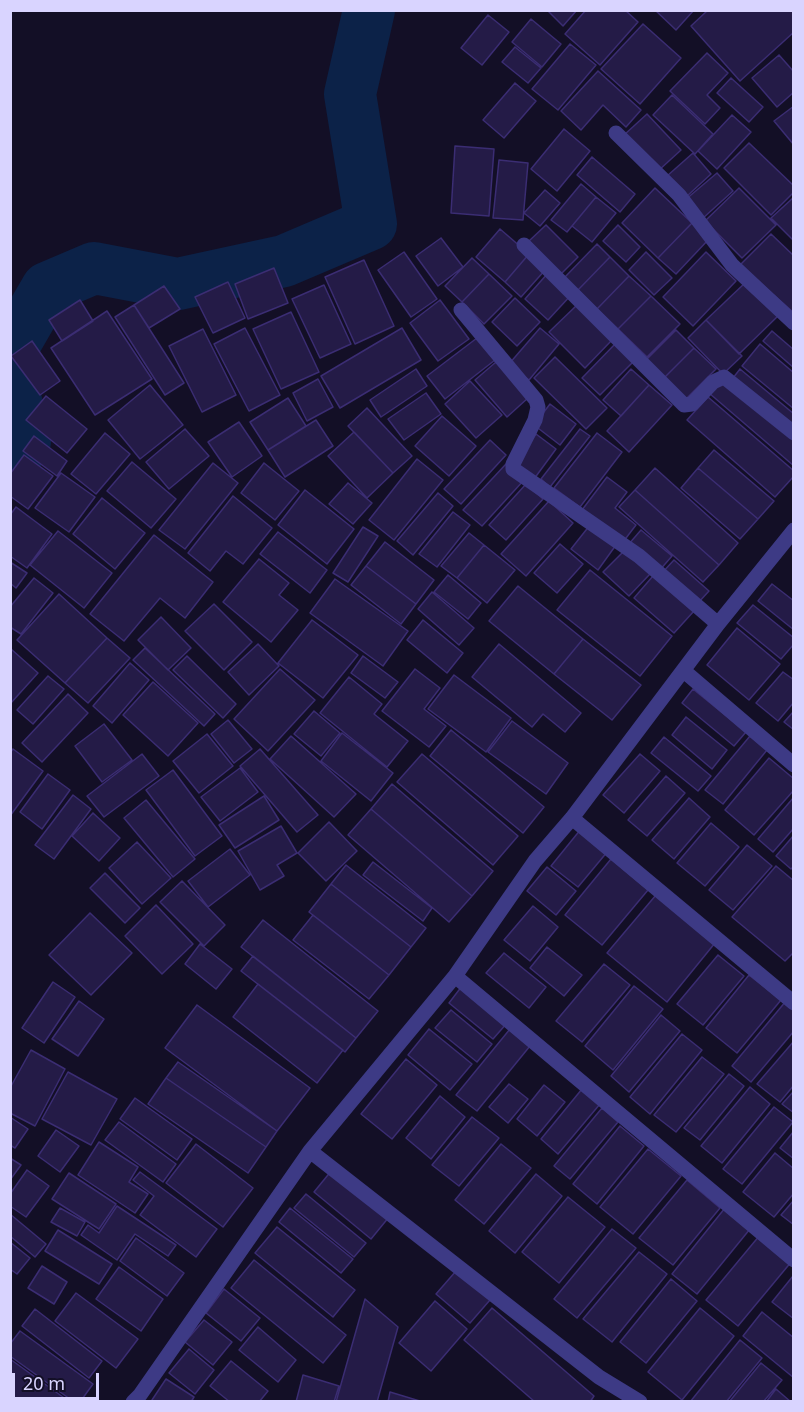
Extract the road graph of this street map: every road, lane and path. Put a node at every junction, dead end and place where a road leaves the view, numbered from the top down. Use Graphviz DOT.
graph roads {
  1 [pos="616,133"];
  2 [pos="524,245"];
  3 [pos="461,310"];
  4 [pos="794,323"];
  5 [pos="794,433"];
  6 [pos="792,536"];
  7 [pos="718,624"];
  8 [pos="684,671"];
  9 [pos="794,765"];
  10 [pos="572,818"];
  11 [pos="455,976"];
  12 [pos="794,1003"];
  13 [pos="310,1151"];
  14 [pos="794,1260"];
  15 [pos="632,1399"];
  16 [pos="133,1401"];
  1 -- 4 [label="street"];
  2 -- 5 [label="street"];
  3 -- 7 [label="street"];
  6 -- 7 [label="street"];
  7 -- 8 [label="street"];
  8 -- 9 [label="street"];
  8 -- 10 [label="street"];
  10 -- 11 [label="street"];
  10 -- 12 [label="street"];
  11 -- 13 [label="street"];
  11 -- 14 [label="street"];
  13 -- 15 [label="street"];
  13 -- 16 [label="street"];
}
